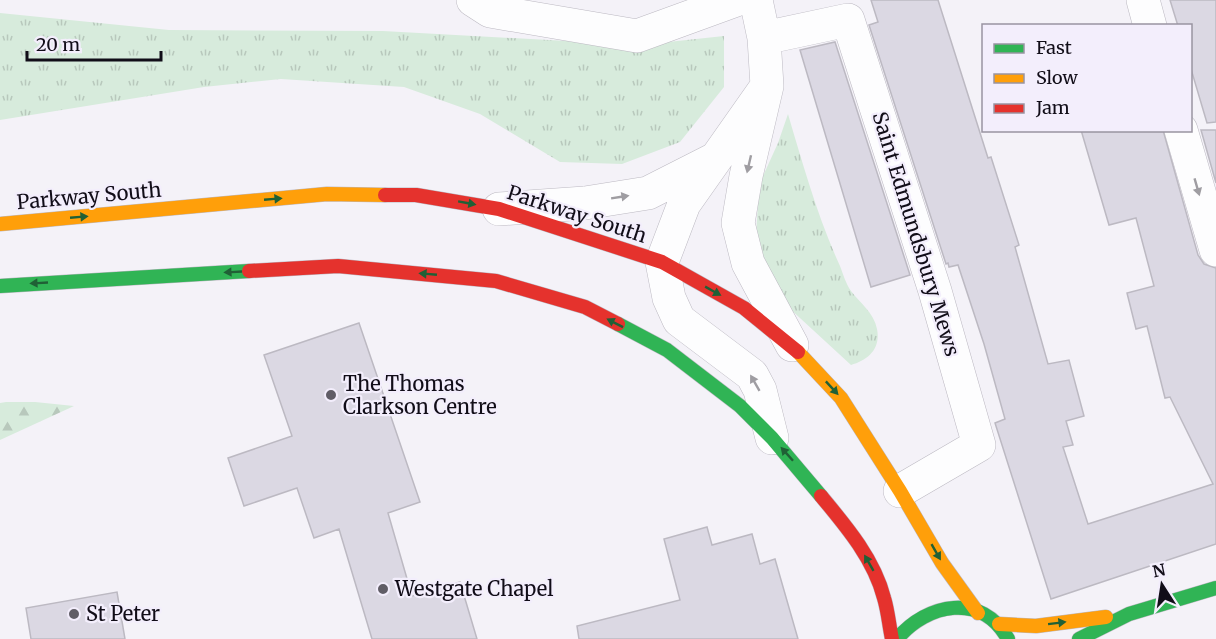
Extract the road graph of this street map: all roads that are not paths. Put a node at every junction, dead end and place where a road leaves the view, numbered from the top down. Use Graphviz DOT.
graph roads {
  1 [pos="473,0"];
  2 [pos="736,0"];
  3 [pos="756,0"];
  4 [pos="1143,0"];
  5 [pos="1149,24"];
  6 [pos="764,38"];
  7 [pos="766,86"];
  8 [pos="1182,132"];
  9 [pos="716,158"];
  10 [pos="499,209"];
  11 [pos="0,224"];
  12 [pos="1216,250"];
  13 [pos="662,262"];
  14 [pos="0,286"];
  15 [pos="792,345"];
  16 [pos="772,438"];
  17 [pos="900,490"];
  18 [pos="1216,588"];
  19 [pos="978,613"];
  20 [pos="1129,614"];
  21 [pos="999,624"];
  22 [pos="892,639"];
  23 [pos="897,639"];
  24 [pos="1008,639"];
  25 [pos="1079,639"];
  1 -- 2 [label="street"];
  3 -- 6 [label="street"];
  4 -- 5 [label="street"];
  6 -- 7 [label="street"];
  6 -- 17 [label="street, Saint Edmundsbury Mews"];
  7 -- 9 [label="street"];
  7 -- 15 [label="street, one-way"];
  8 -- 12 [label="street, one-way"];
  10 -- 9 [label="street, one-way"];
  9 -- 13 [label="street"];
  11 -- 10 [label="main road, Parkway South, one-way"];
  10 -- 13 [label="main road, Parkway South"];
  13 -- 15 [label="main road, Parkway South, one-way"];
  16 -- 13 [label="street, one-way"];
  16 -- 14 [label="main road, one-way"];
  15 -- 17 [label="main road, Parkway South, one-way"];
  22 -- 16 [label="main road, one-way"];
  17 -- 19 [label="main road, Parkway South, one-way"];
  18 -- 20 [label="main road"];
  19 -- 21 [label="main road"];
  19 -- 23 [label="main road"];
  21 -- 20 [label="main road, one-way"];
  20 -- 25 [label="main road"];
  21 -- 24 [label="main road"];
}
